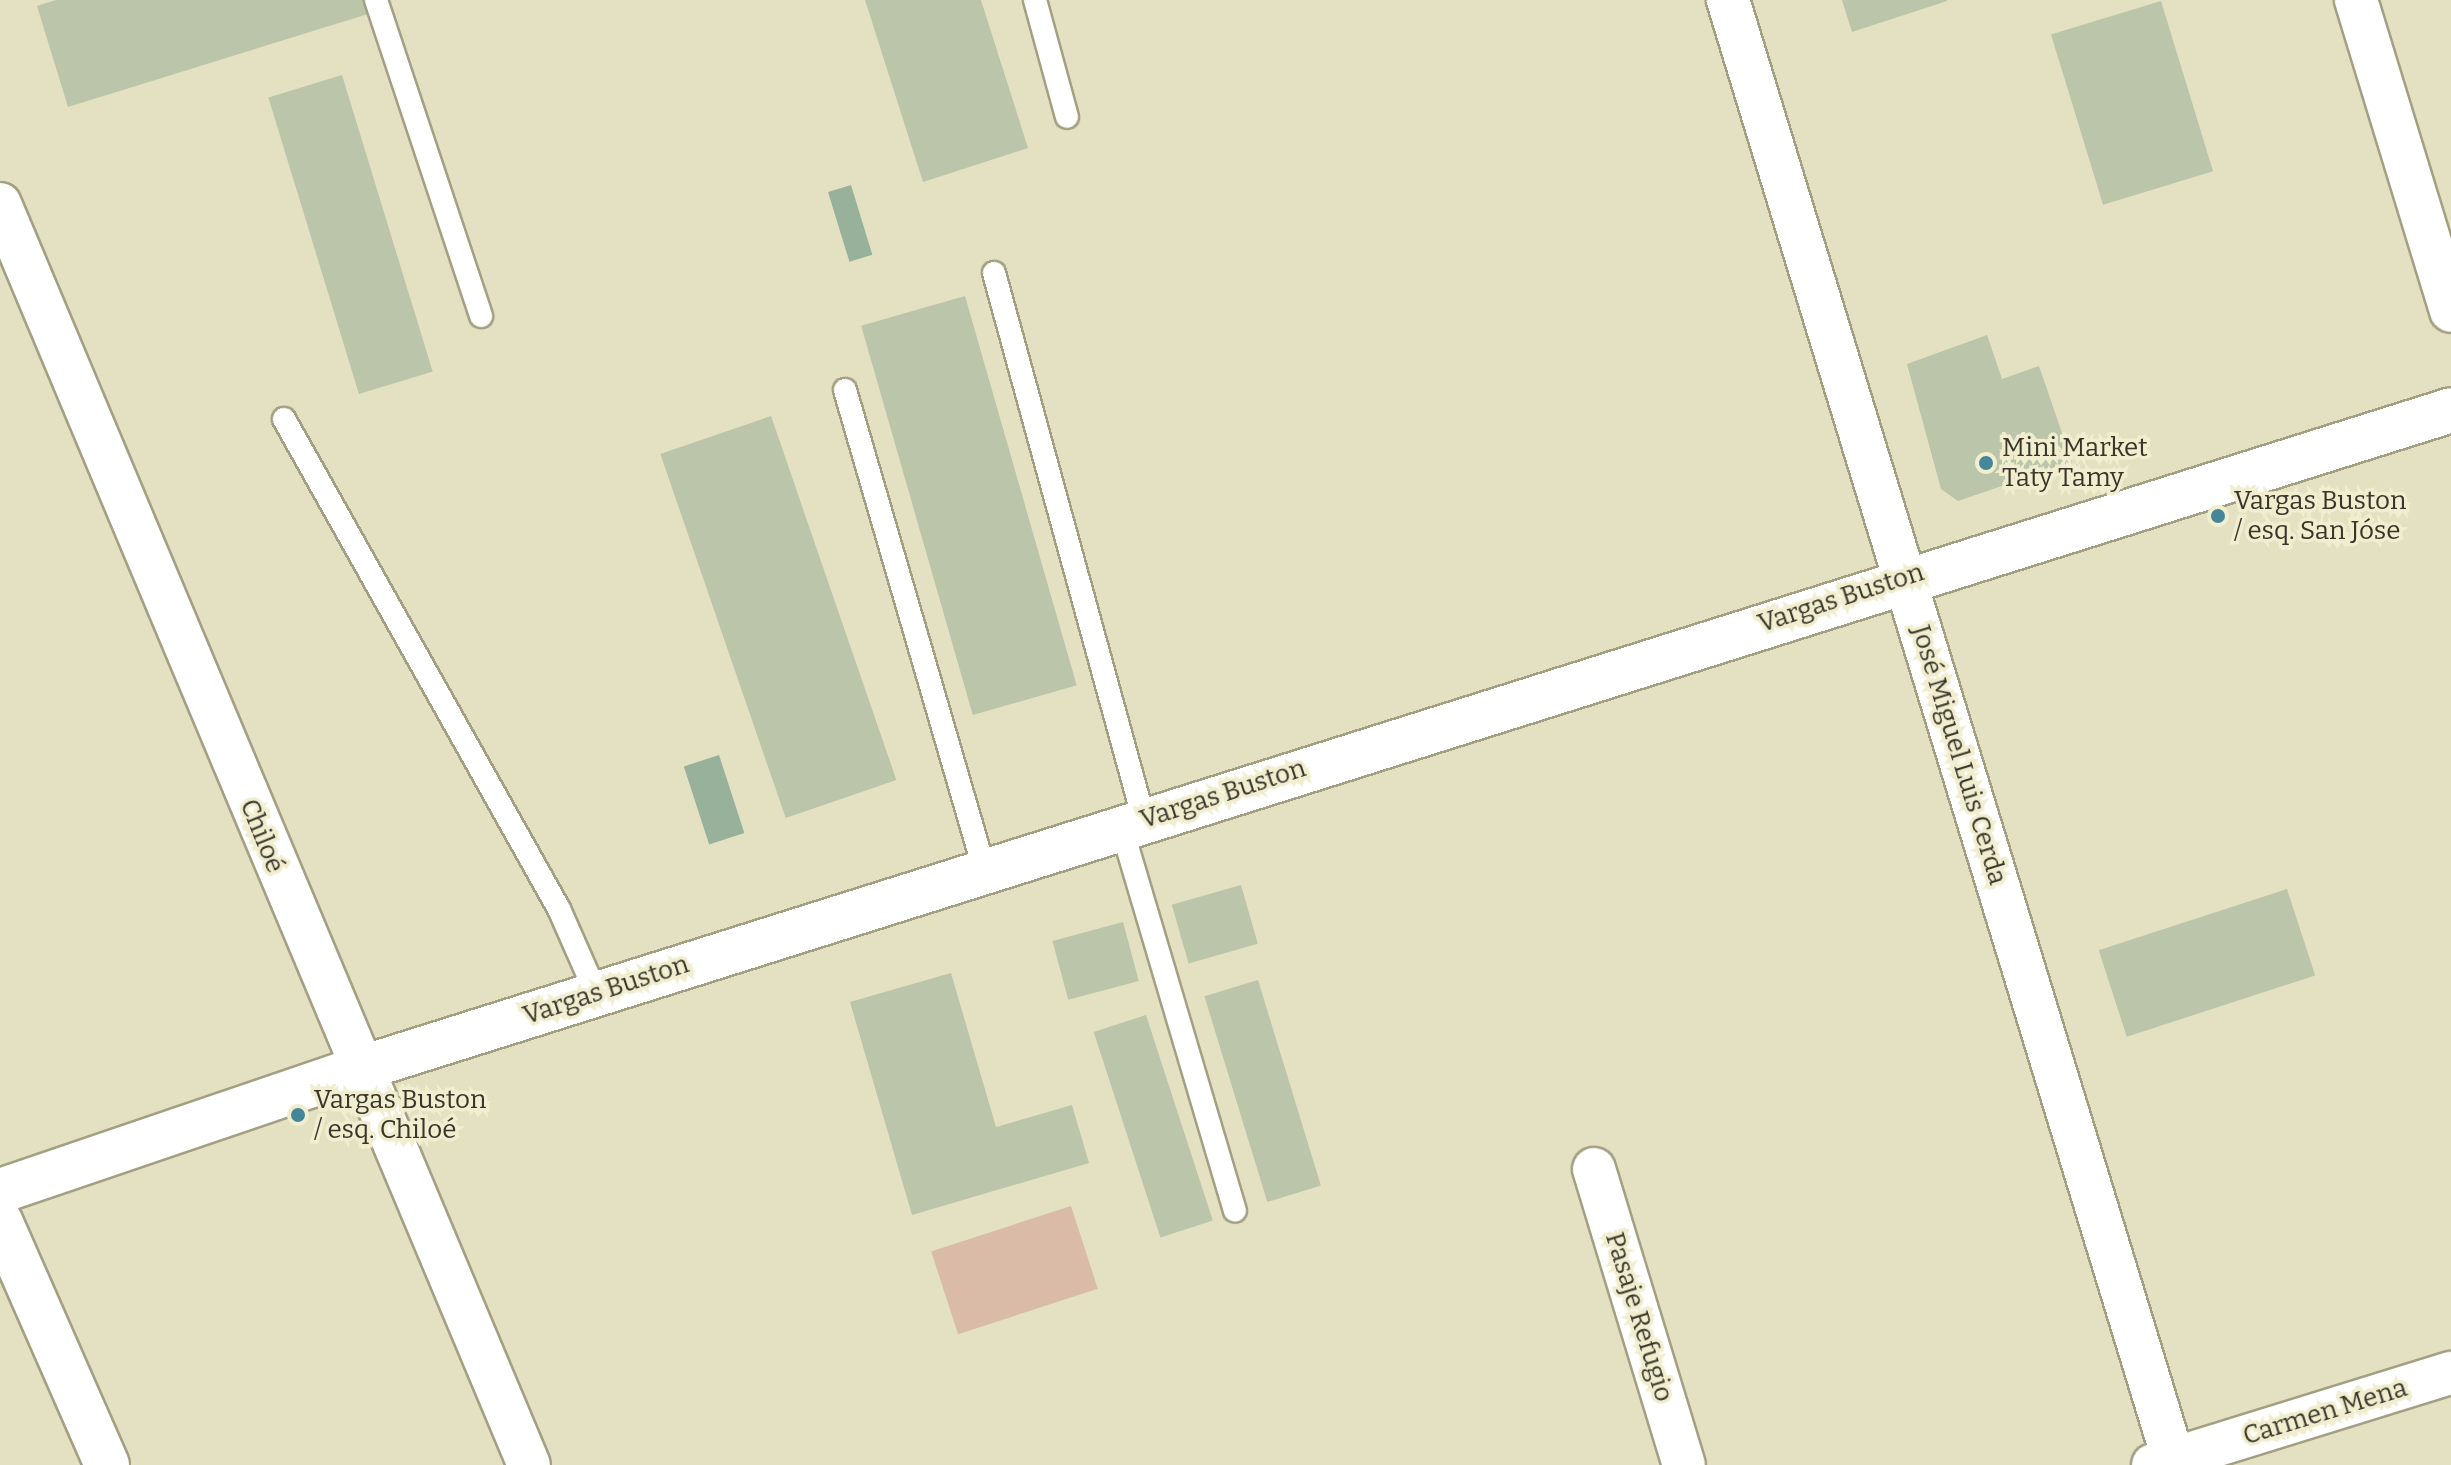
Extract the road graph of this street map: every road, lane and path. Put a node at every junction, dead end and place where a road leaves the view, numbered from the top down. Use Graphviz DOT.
graph roads {
  1 [pos="376,0"];
  2 [pos="1035,0"];
  3 [pos="1728,0"];
  4 [pos="2356,0"];
  5 [pos="1067,117"];
  6 [pos="0,204"];
  7 [pos="994,273"];
  8 [pos="2451,311"];
  9 [pos="481,316"];
  10 [pos="845,390"];
  11 [pos="2451,410"];
  12 [pos="284,419"];
  13 [pos="1904,578"];
  14 [pos="1132,823"];
  15 [pos="984,870"];
  16 [pos="596,993"];
  17 [pos="359,1069"];
  18 [pos="1594,1169"];
  19 [pos="0,1191"];
  20 [pos="1235,1210"];
  21 [pos="0,1221"];
  22 [pos="2451,1373"];
  23 [pos="2167,1463"];
  24 [pos="107,1465"];
  25 [pos="529,1465"];
  26 [pos="1684,1465"];
  1 -- 9 [label="lane"];
  2 -- 5 [label="lane"];
  3 -- 13 [label="street, José Miguel Luis Cerda"];
  4 -- 8 [label="street"];
  6 -- 17 [label="street, Chiloé"];
  7 -- 14 [label="lane"];
  10 -- 15 [label="lane"];
  11 -- 13 [label="street, Vargas Buston"];
  12 -- 16 [label="lane"];
  13 -- 14 [label="street, Vargas Buston"];
  13 -- 23 [label="street, José Miguel Luis Cerda"];
  14 -- 15 [label="street, Vargas Buston"];
  14 -- 20 [label="lane"];
  15 -- 16 [label="street, Vargas Buston"];
  16 -- 17 [label="street, Vargas Buston"];
  17 -- 19 [label="street, Vargas Buston"];
  17 -- 25 [label="street, Chiloé"];
  18 -- 26 [label="street, Pasaje Refugio"];
  21 -- 24 [label="street"];
  22 -- 23 [label="street, Carmen Mena"];
}
